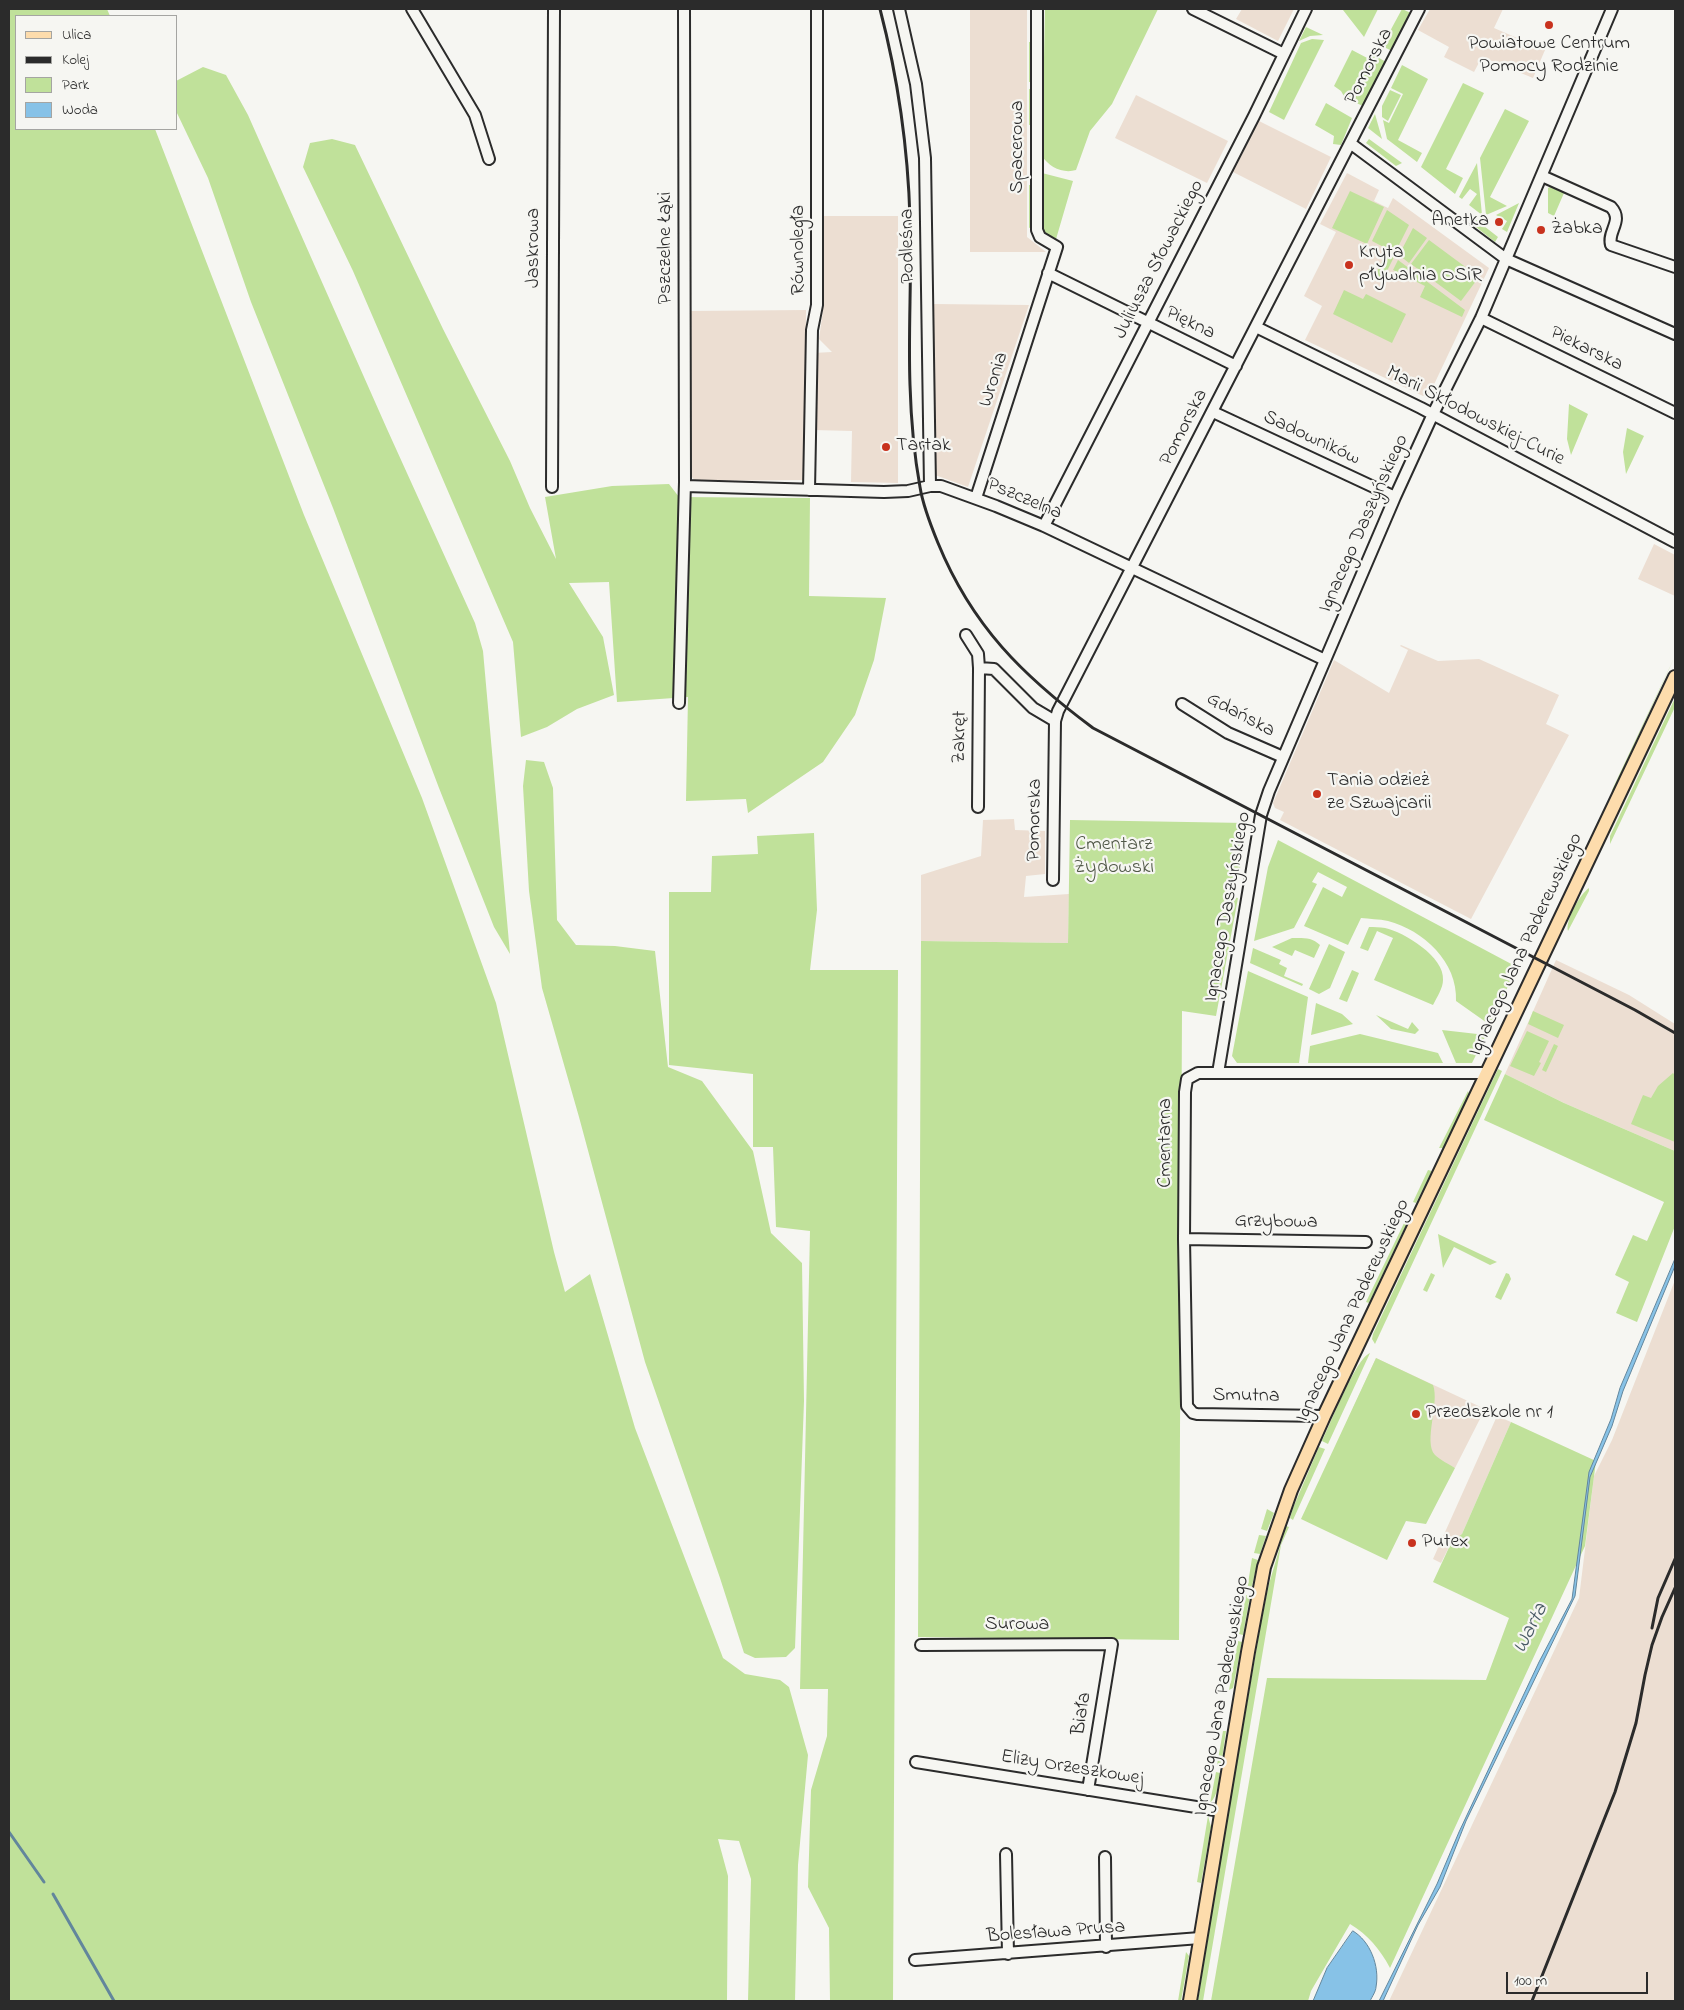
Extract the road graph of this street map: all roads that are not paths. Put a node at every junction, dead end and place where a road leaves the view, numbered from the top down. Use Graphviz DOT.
graph roads {
  1 [pos="412,9"];
  2 [pos="554,9"];
  3 [pos="684,9"];
  4 [pos="817,9"];
  5 [pos="900,9"];
  6 [pos="1037,9"];
  7 [pos="1193,9"];
  8 [pos="1306,9"];
  9 [pos="1419,9"];
  10 [pos="1612,9"];
  11 [pos="1284,54"];
  12 [pos="1350,143"];
  13 [pos="489,159"];
  14 [pos="1542,176"];
  15 [pos="1506,259"];
  16 [pos="1675,266"];
  17 [pos="1048,273"];
  18 [pos="1481,318"];
  19 [pos="1148,322"];
  20 [pos="1256,327"];
  21 [pos="1675,334"];
  22 [pos="1236,366"];
  23 [pos="1213,412"];
  24 [pos="1675,413"];
  25 [pos="1433,414"];
  26 [pos="685,486"];
  27 [pos="930,486"];
  28 [pos="552,487"];
  29 [pos="809,490"];
  30 [pos="1395,497"];
  31 [pos="976,498"];
  32 [pos="1044,526"];
  33 [pos="1675,542"];
  34 [pos="1133,569"];
  35 [pos="966,636"];
  36 [pos="1325,660"];
  37 [pos="980,668"];
  38 [pos="1675,676"];
  39 [pos="678,702"];
  40 [pos="1182,704"];
  41 [pos="1055,721"];
  42 [pos="1283,757"];
  43 [pos="978,807"];
  44 [pos="1053,880"];
  45 [pos="1218,1073"];
  46 [pos="1487,1073"];
  47 [pos="1184,1239"];
  48 [pos="1366,1242"];
  49 [pos="1198,1414"];
  50 [pos="1324,1416"];
  51 [pos="1112,1644"];
  52 [pos="921,1645"];
  53 [pos="916,1762"];
  54 [pos="1088,1790"];
  55 [pos="1221,1811"];
  56 [pos="1006,1854"];
  57 [pos="1105,1857"];
  58 [pos="1200,1938"];
  59 [pos="1106,1947"];
  60 [pos="1008,1954"];
  61 [pos="915,1960"];
  62 [pos="1190,2001"];
  1 -- 13 [label="street"];
  2 -- 28 [label="street, Jaskrowa"];
  3 -- 26 [label="street, Pszczelne Łąki"];
  4 -- 29 [label="street, Równoległa"];
  5 -- 27 [label="street, Podleśna"];
  6 -- 17 [label="street, Spacerowa"];
  7 -- 11 [label="street"];
  8 -- 11 [label="street, Juliusza Słowackiego"];
  9 -- 12 [label="street, Pomorska"];
  10 -- 14 [label="street, Ignacego Daszyńskiego"];
  11 -- 19 [label="street, Juliusza Słowackiego"];
  12 -- 15 [label="street"];
  12 -- 20 [label="street, Pomorska"];
  14 -- 15 [label="street, Ignacego Daszyńskiego"];
  14 -- 16 [label="street"];
  15 -- 18 [label="street, Ignacego Daszyńskiego"];
  15 -- 21 [label="street"];
  17 -- 19 [label="street, Piękna"];
  17 -- 31 [label="street, Wronia"];
  18 -- 24 [label="street, Piekarska"];
  18 -- 25 [label="street, Ignacego Daszyńskiego"];
  19 -- 22 [label="street, Piękna"];
  19 -- 32 [label="street, Juliusza Słowackiego"];
  20 -- 22 [label="street, Pomorska"];
  20 -- 25 [label="street, Marii Skłodowskiej-Curie"];
  22 -- 23 [label="street, Pomorska"];
  23 -- 30 [label="street, Sadowników"];
  23 -- 34 [label="street, Pomorska"];
  25 -- 30 [label="street, Ignacego Daszyńskiego"];
  25 -- 33 [label="street, Marii Skłodowskiej-Curie"];
  26 -- 29 [label="street, Pszczelna"];
  26 -- 39 [label="street, Pszczelne Łąki"];
  27 -- 29 [label="street, Pszczelna"];
  27 -- 31 [label="street, Pszczelna"];
  30 -- 36 [label="street, Ignacego Daszyńskiego"];
  31 -- 32 [label="street, Pszczelna"];
  32 -- 34 [label="street, Pszczelna"];
  34 -- 36 [label="street, Pszczelna"];
  34 -- 41 [label="street, Pomorska"];
  35 -- 37 [label="street, Zakręt"];
  36 -- 42 [label="street, Ignacego Daszyńskiego"];
  37 -- 41 [label="street"];
  37 -- 43 [label="street, Zakręt"];
  38 -- 46 [label="main road, Ignacego Jana Paderewskiego"];
  40 -- 42 [label="street, Gdańska"];
  41 -- 44 [label="street, Pomorska"];
  42 -- 45 [label="street, Ignacego Daszyńskiego"];
  45 -- 46 [label="street, Cmentarna"];
  45 -- 47 [label="street, Cmentarna"];
  46 -- 50 [label="main road, Ignacego Jana Paderewskiego"];
  47 -- 48 [label="street, Grzybowa"];
  47 -- 49 [label="street, Cmentarna"];
  49 -- 50 [label="street, Smutna"];
  50 -- 55 [label="main road, Ignacego Jana Paderewskiego"];
  51 -- 52 [label="street, Surowa"];
  51 -- 54 [label="street, Biała"];
  53 -- 54 [label="street, Elizy Orzeszkowej"];
  54 -- 55 [label="street, Elizy Orzeszkowej"];
  55 -- 58 [label="main road, Ignacego Jana Paderewskiego"];
  56 -- 60 [label="street"];
  57 -- 59 [label="street"];
  58 -- 59 [label="street, Bolesława Prusa"];
  58 -- 62 [label="main road, Ignacego Jana Paderewskiego"];
  59 -- 60 [label="street, Bolesława Prusa"];
  60 -- 61 [label="street, Bolesława Prusa"];
}
